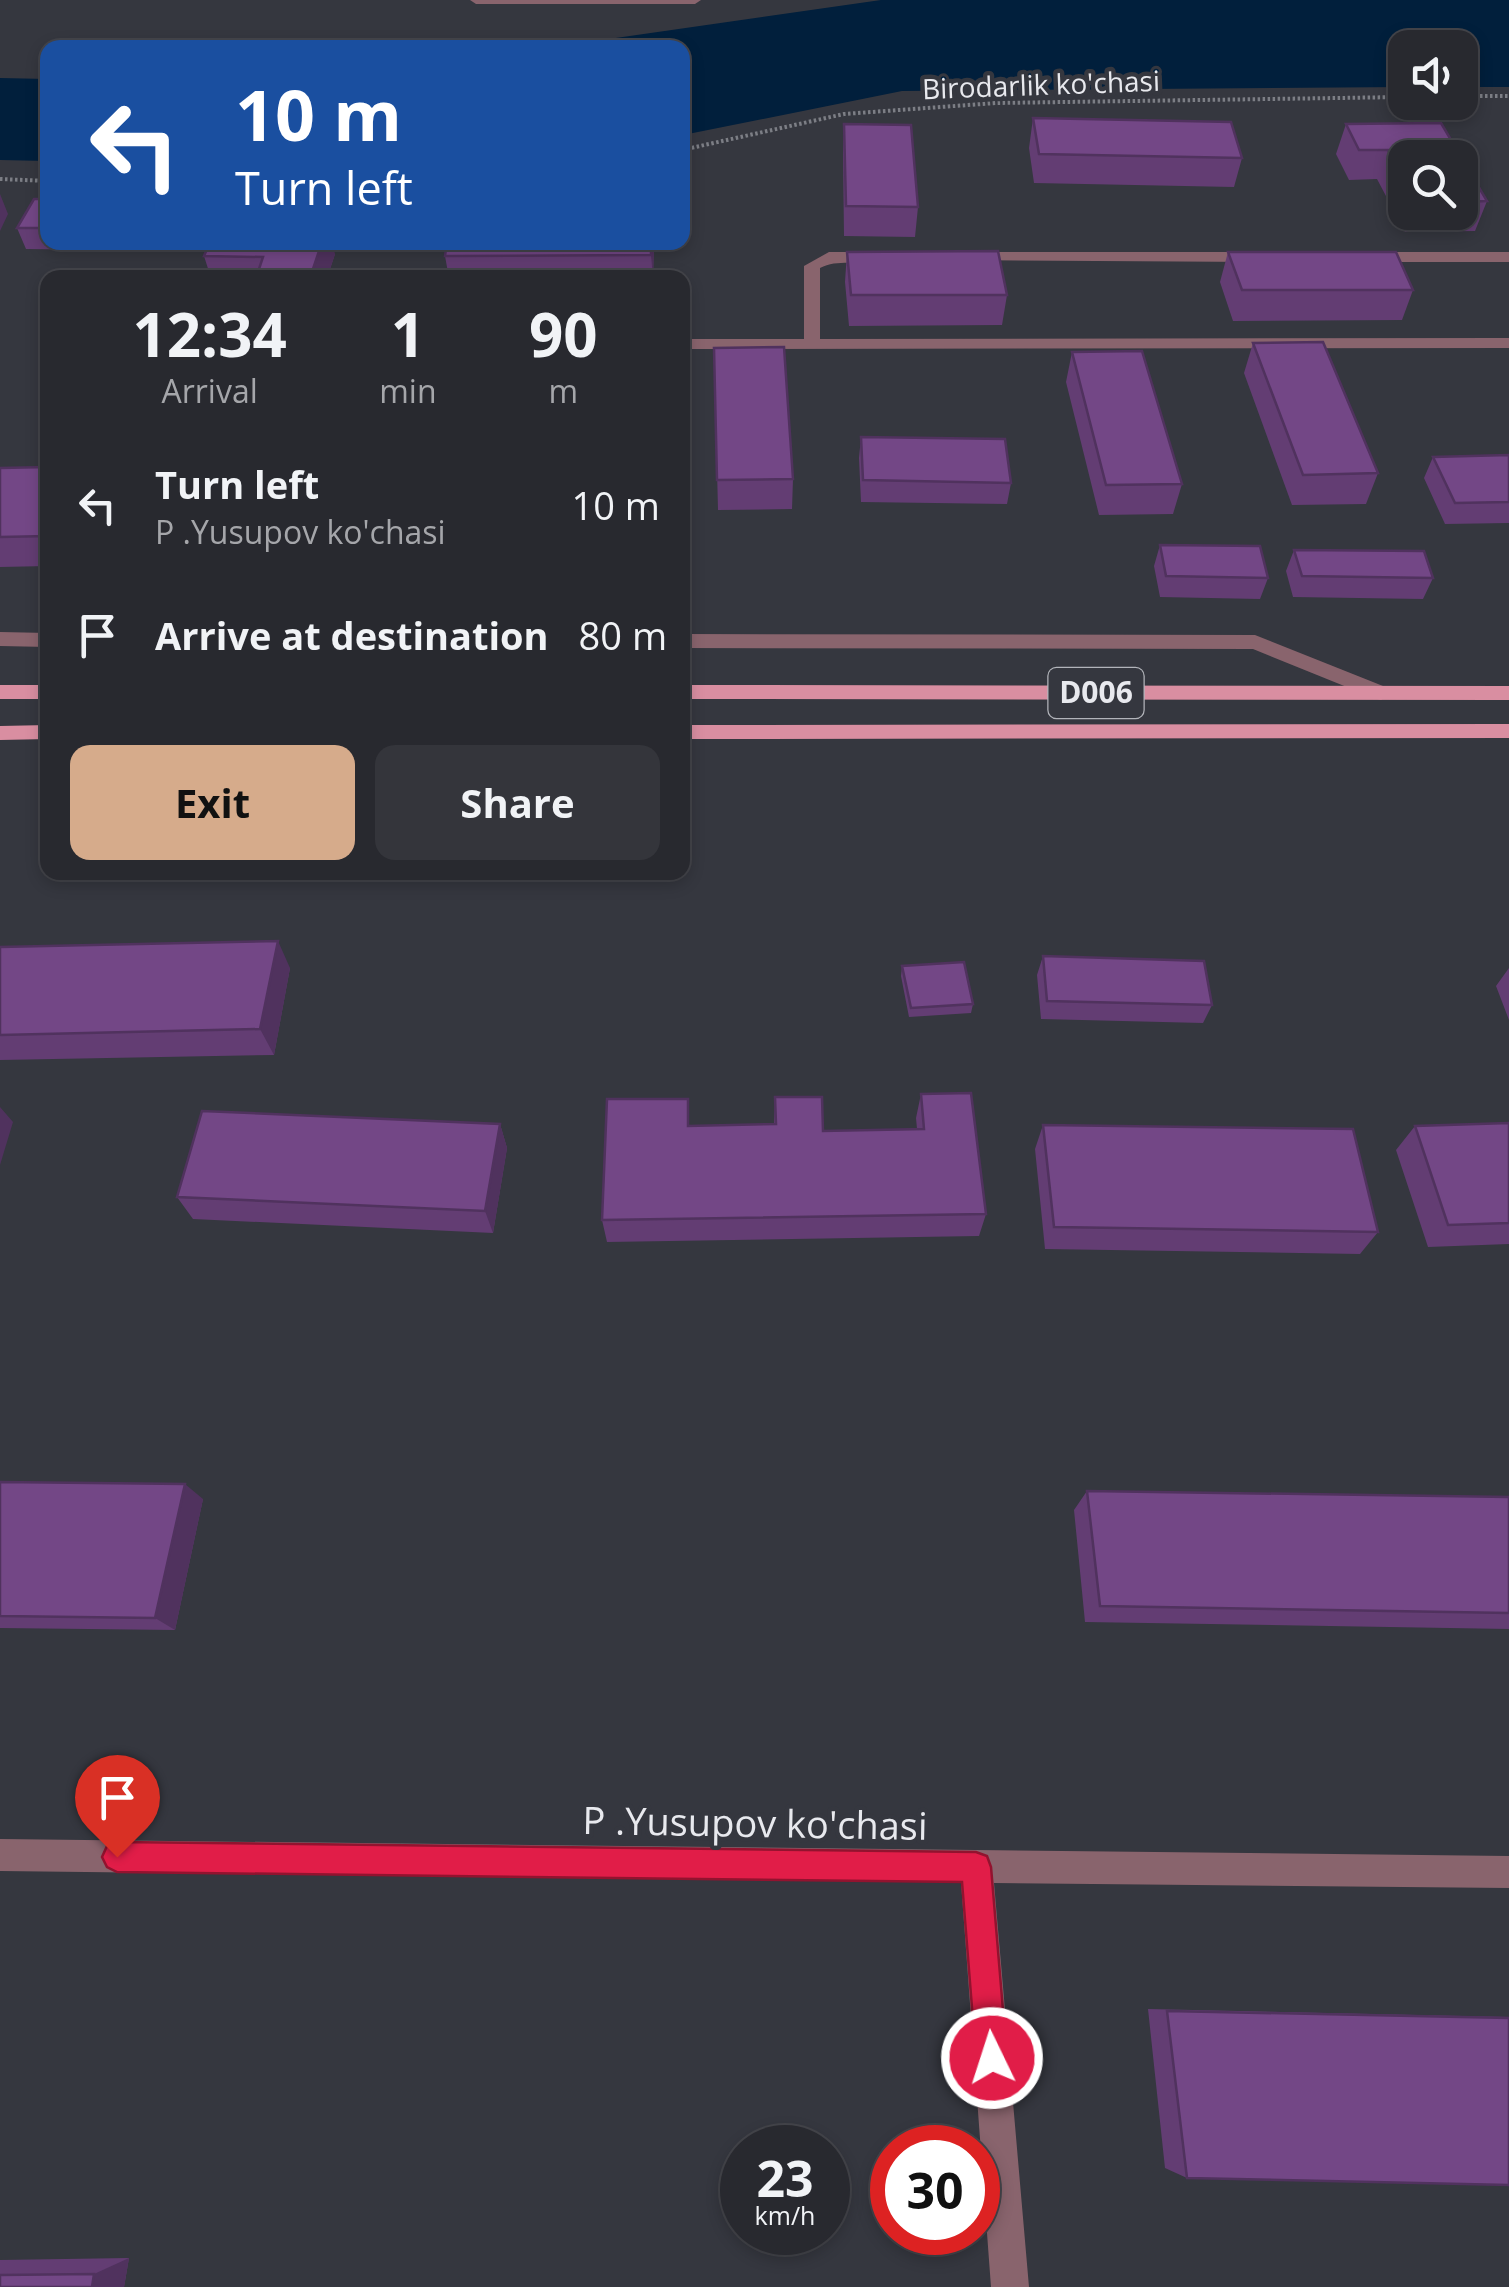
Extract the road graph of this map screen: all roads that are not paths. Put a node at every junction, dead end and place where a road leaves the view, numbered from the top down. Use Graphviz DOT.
graph roads {
  1 [pos="476,0"];
  2 [pos="695,0"];
  3 [pos="907,256"];
  4 [pos="946,256"];
  5 [pos="1276,257"];
  6 [pos="1354,257"];
  7 [pos="1509,257"];
  8 [pos="1509,343"];
  9 [pos="690,344"];
  10 [pos="812,345"];
  11 [pos="0,640"];
  12 [pos="40,640"];
  13 [pos="690,641"];
  14 [pos="0,692"];
  15 [pos="40,692"];
  16 [pos="690,692"];
  17 [pos="1382,693"];
  18 [pos="1509,693"];
  19 [pos="1509,731"];
  20 [pos="0,732"];
  21 [pos="40,732"];
  22 [pos="690,732"];
  23 [pos="0,1856"];
  24 [pos="976,1867"];
  25 [pos="1509,1872"];
  26 [pos="1010,2287"];
  1 -- 2 [label="street"];
  3 -- 10 [label="street"];
  4 -- 5 [label="street"];
  6 -- 7 [label="street"];
  8 -- 10 [label="street"];
  9 -- 10 [label="street"];
  11 -- 12 [label="street"];
  13 -- 17 [label="street"];
  14 -- 15 [label="main road"];
  16 -- 17 [label="main road, D006"];
  17 -- 18 [label="main road, D006"];
  19 -- 22 [label="main road, D006"];
  20 -- 21 [label="main road"];
  23 -- 24 [label="street, P .Yusupov ko'chasi"];
  24 -- 25 [label="street, P .Yusupov ko'chasi"];
  24 -- 26 [label="street"];
}
